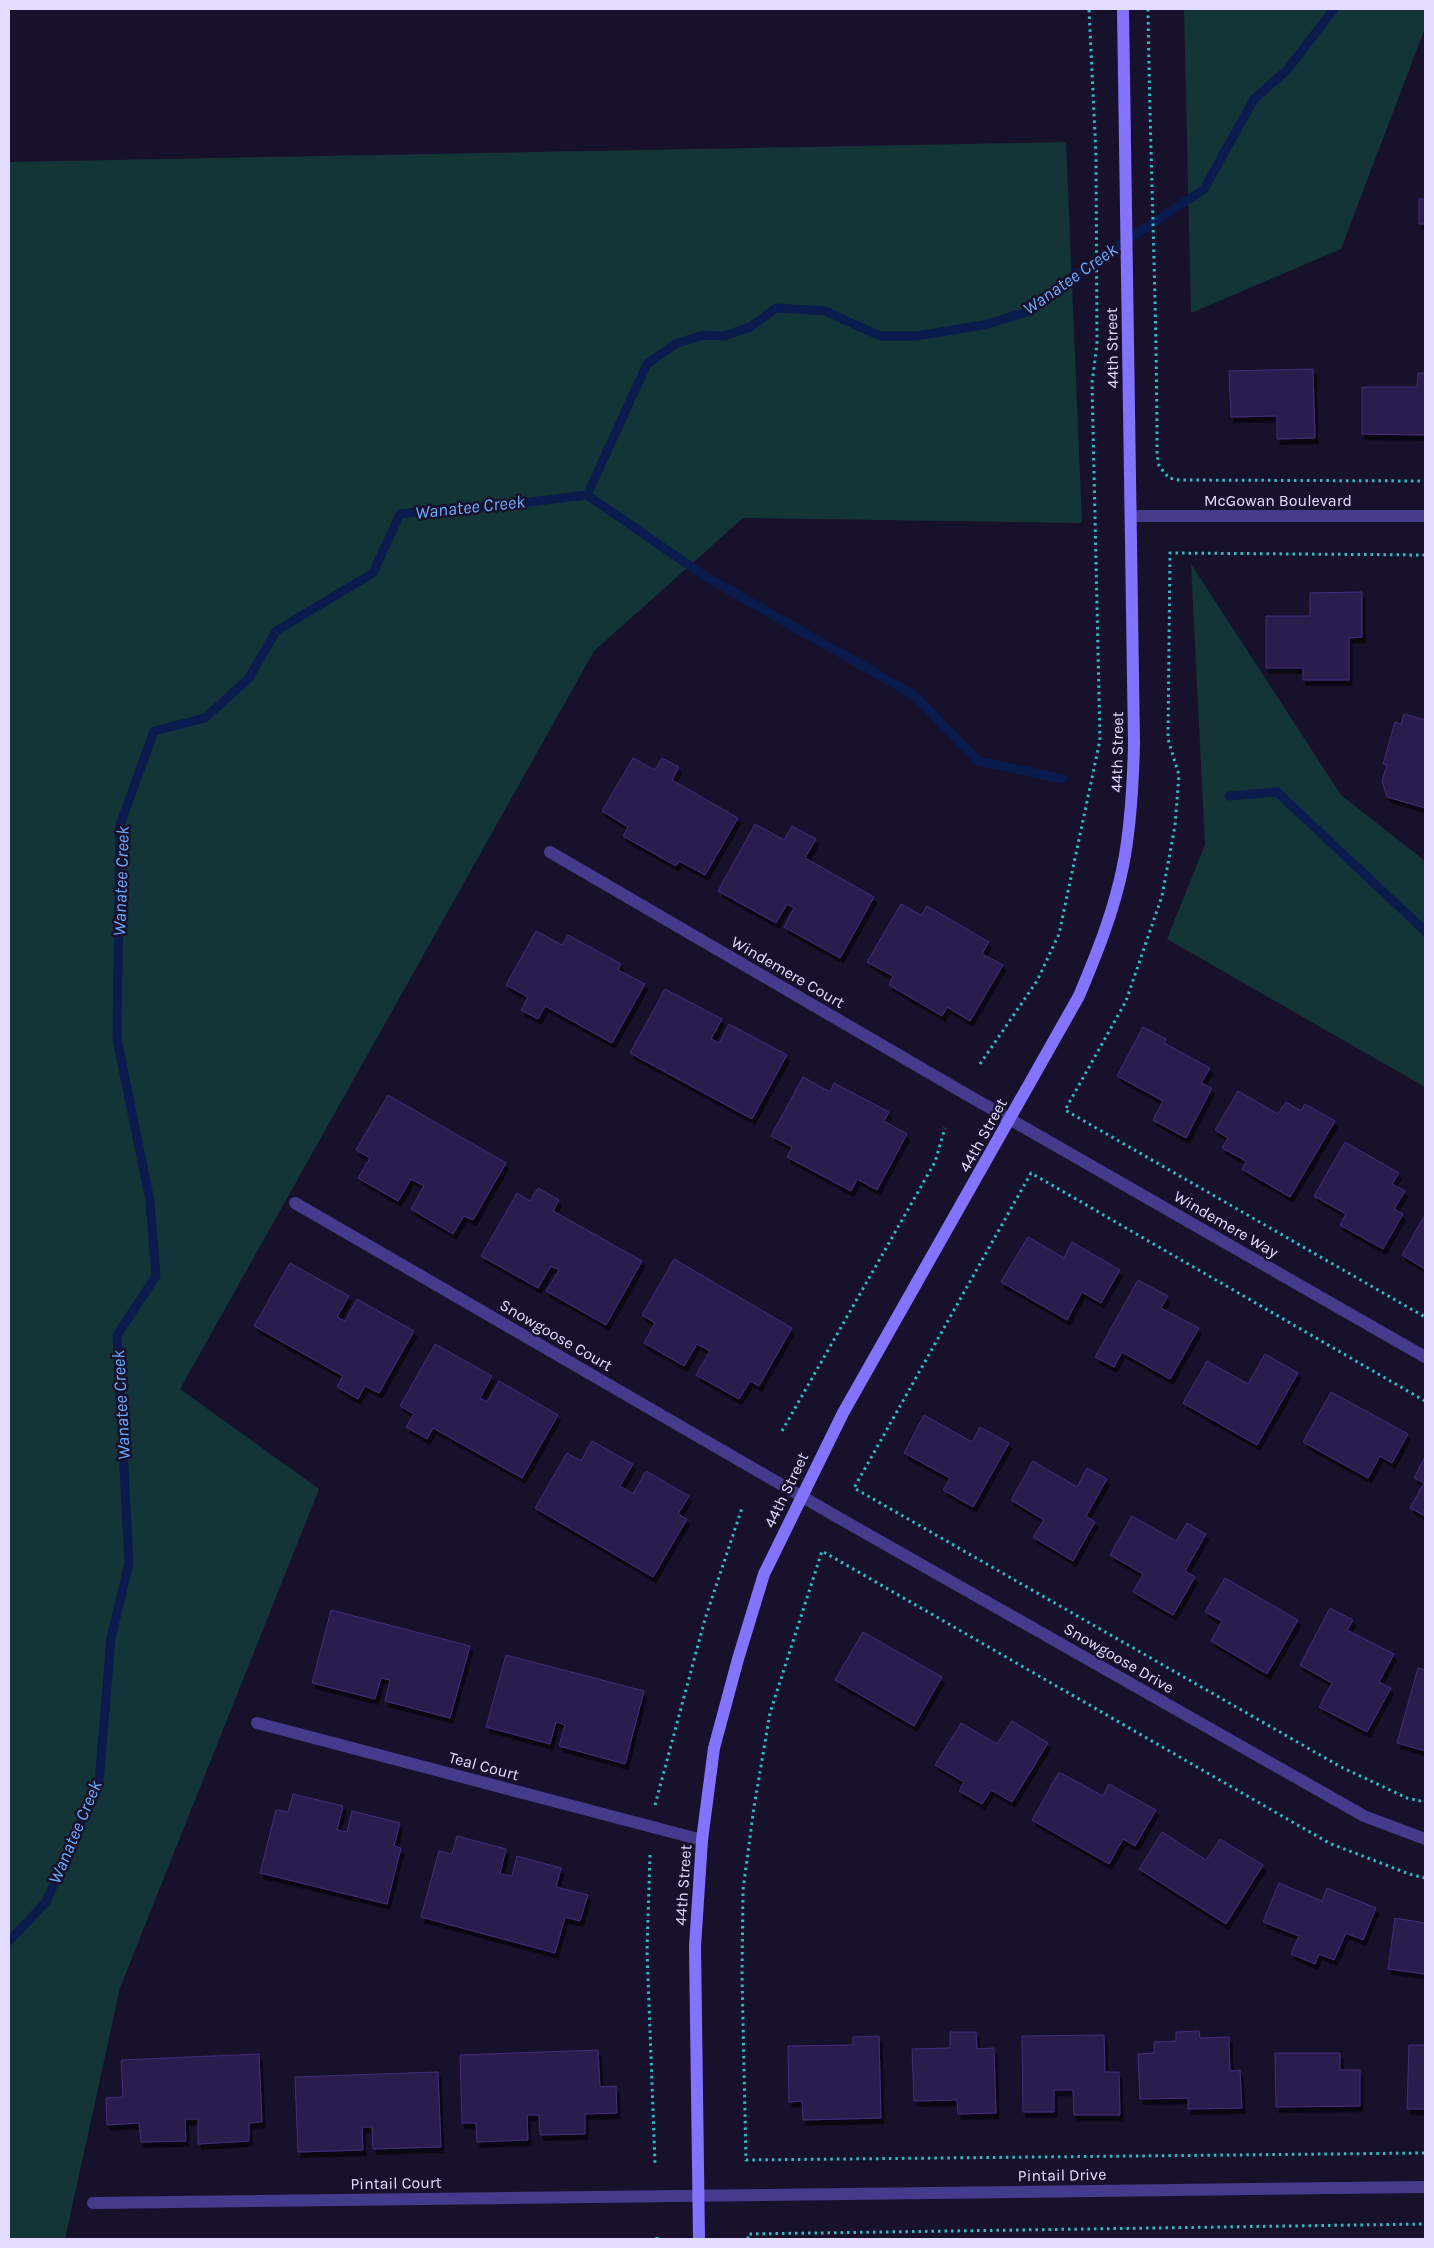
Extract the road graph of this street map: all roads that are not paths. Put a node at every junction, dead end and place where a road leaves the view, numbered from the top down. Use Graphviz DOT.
graph roads {
  1 [pos="1123,9"];
  2 [pos="1131,516"];
  3 [pos="1425,516"];
  4 [pos="550,852"];
  5 [pos="1010,1119"];
  6 [pos="295,1203"];
  7 [pos="1425,1357"];
  8 [pos="801,1496"];
  9 [pos="258,1723"];
  10 [pos="1425,1839"];
  11 [pos="702,1840"];
  12 [pos="1425,2187"];
  13 [pos="699,2195"];
  14 [pos="93,2203"];
  15 [pos="699,2239"];
  1 -- 2 [label="street, 44th Street"];
  2 -- 3 [label="street, McGowan Boulevard"];
  2 -- 5 [label="street, 44th Street"];
  4 -- 5 [label="street, Windemere Court"];
  5 -- 7 [label="street, Windemere Way"];
  5 -- 8 [label="street, 44th Street"];
  6 -- 8 [label="street, Snowgoose Court"];
  8 -- 10 [label="street, Snowgoose Drive"];
  8 -- 11 [label="street, 44th Street"];
  9 -- 11 [label="street, Teal Court"];
  11 -- 13 [label="street, 44th Street"];
  12 -- 13 [label="street, Pintail Drive"];
  13 -- 14 [label="street, Pintail Court"];
  13 -- 15 [label="street, 44th Street"];
}
